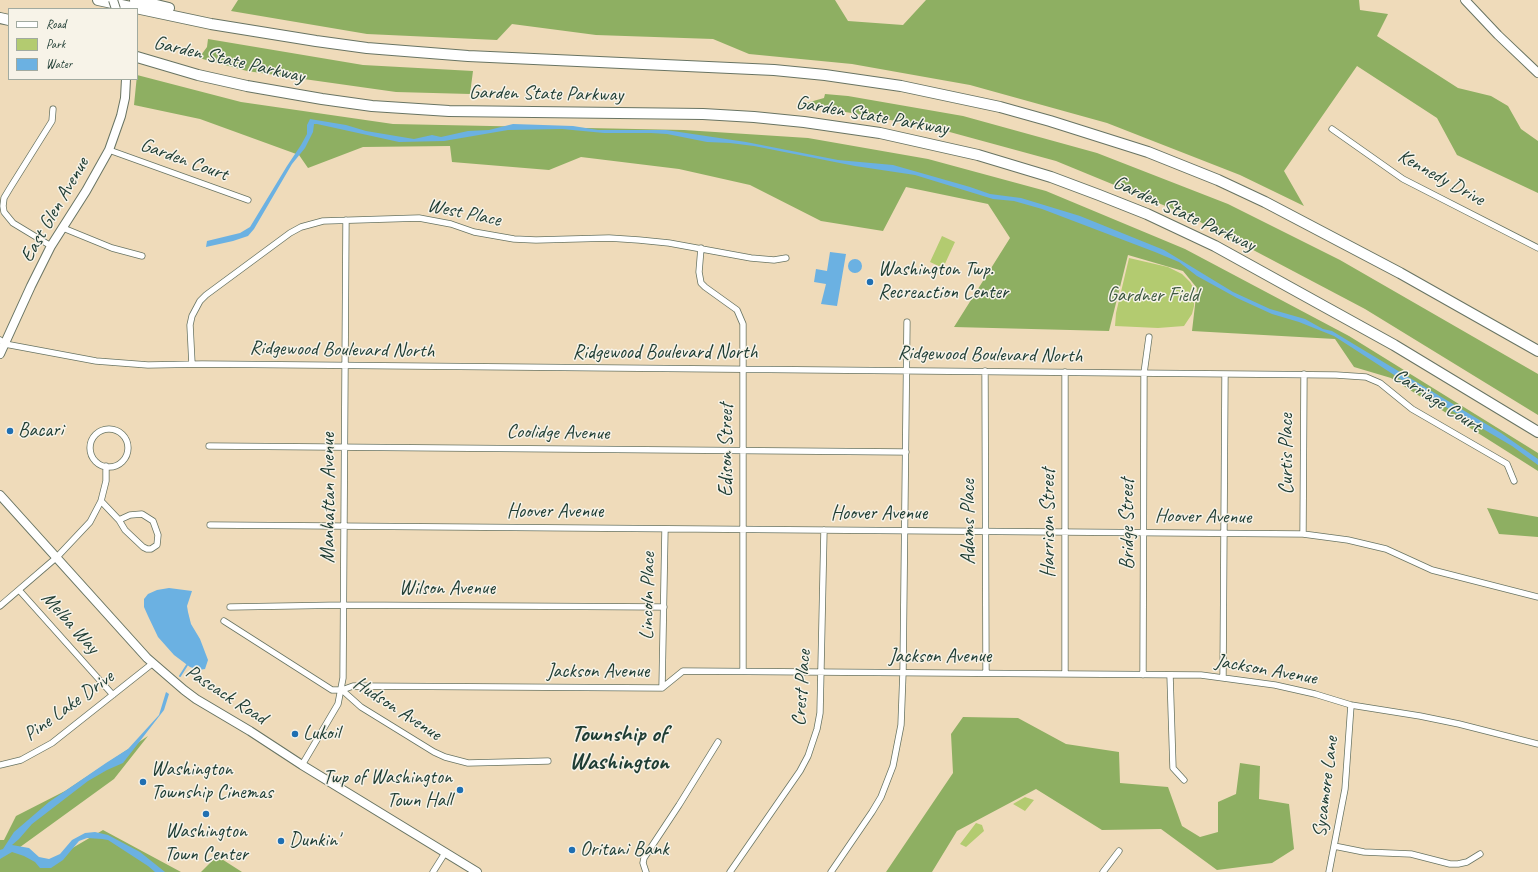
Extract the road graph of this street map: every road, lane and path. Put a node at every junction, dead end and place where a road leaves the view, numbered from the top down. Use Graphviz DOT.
graph roads {
  1 [pos="98,0"];
  2 [pos="136,0"];
  3 [pos="1465,0"];
  4 [pos="136,8"];
  5 [pos="138,8"];
  6 [pos="266,33"];
  7 [pos="138,57"];
  8 [pos="1538,74"];
  9 [pos="126,80"];
  10 [pos="53,109"];
  11 [pos="1332,129"];
  12 [pos="109,150"];
  13 [pos="248,200"];
  14 [pos="346,220"];
  15 [pos="63,228"];
  16 [pos="51,246"];
  17 [pos="700,248"];
  18 [pos="1538,248"];
  19 [pos="142,256"];
  20 [pos="786,258"];
  21 [pos="906,322"];
  22 [pos="1149,337"];
  23 [pos="2,342"];
  24 [pos="1538,350"];
  25 [pos="0,354"];
  26 [pos="192,364"];
  27 [pos="345,366"];
  28 [pos="744,369"];
  29 [pos="907,371"];
  30 [pos="985,371"];
  31 [pos="1065,372"];
  32 [pos="1144,373"];
  33 [pos="1225,374"];
  34 [pos="1304,374"];
  35 [pos="1328,375"];
  36 [pos="1538,432"];
  37 [pos="209,446"];
  38 [pos="345,447"];
  39 [pos="743,451"];
  40 [pos="906,452"];
  41 [pos="106,466"];
  42 [pos="1514,481"];
  43 [pos="0,494"];
  44 [pos="101,501"];
  45 [pos="120,520"];
  46 [pos="210,525"];
  47 [pos="344,527"];
  48 [pos="665,529"];
  49 [pos="743,529"];
  50 [pos="824,530"];
  51 [pos="905,530"];
  52 [pos="985,531"];
  53 [pos="1065,532"];
  54 [pos="1144,533"];
  55 [pos="1224,533"];
  56 [pos="1303,534"];
  57 [pos="56,557"];
  58 [pos="19,590"];
  59 [pos="1538,597"];
  60 [pos="344,605"];
  61 [pos="0,606"];
  62 [pos="230,606"];
  63 [pos="664,607"];
  64 [pos="224,621"];
  65 [pos="153,664"];
  66 [pos="743,671"];
  67 [pos="821,672"];
  68 [pos="903,672"];
  69 [pos="986,673"];
  70 [pos="1065,674"];
  71 [pos="1143,675"];
  72 [pos="1170,675"];
  73 [pos="1224,678"];
  74 [pos="662,688"];
  75 [pos="342,690"];
  76 [pos="113,695"];
  77 [pos="1351,705"];
  78 [pos="718,742"];
  79 [pos="1538,744"];
  80 [pos="548,761"];
  81 [pos="0,765"];
  82 [pos="302,765"];
  83 [pos="1184,780"];
  84 [pos="1334,846"];
  85 [pos="1119,851"];
  86 [pos="445,853"];
  87 [pos="1480,854"];
  88 [pos="433,872"];
  89 [pos="477,872"];
  90 [pos="646,872"];
  91 [pos="730,872"];
  92 [pos="831,872"];
  93 [pos="1104,872"];
  94 [pos="1329,872"];
  1 -- 4 [label="highway, Garden State Parkway"];
  2 -- 6 [label="highway, Garden State Parkway"];
  3 -- 8 [label="street"];
  5 -- 6 [label="highway, Garden State Parkway"];
  6 -- 24 [label="highway, Garden State Parkway"];
  7 -- 36 [label="highway, Garden State Parkway"];
  9 -- 12 [label="street, East Glen Avenue"];
  10 -- 16 [label="street"];
  11 -- 18 [label="street, Kennedy Drive"];
  12 -- 13 [label="street, Garden Court"];
  12 -- 15 [label="street, East Glen Avenue"];
  14 -- 17 [label="street, West Place"];
  14 -- 26 [label="street, West Place"];
  14 -- 27 [label="street, Manhattan Avenue"];
  15 -- 16 [label="street, East Glen Avenue"];
  15 -- 19 [label="street"];
  16 -- 23 [label="street, East Glen Avenue"];
  17 -- 20 [label="street, West Place"];
  17 -- 28 [label="street, Edison Street"];
  21 -- 29 [label="street"];
  22 -- 32 [label="street"];
  23 -- 25 [label="street, East Glen Avenue"];
  23 -- 26 [label="street, Ridgewood Boulevard North"];
  26 -- 27 [label="street, Ridgewood Boulevard North"];
  27 -- 28 [label="street, Ridgewood Boulevard North"];
  27 -- 38 [label="street, Manhattan Avenue"];
  28 -- 29 [label="street, Ridgewood Boulevard North"];
  28 -- 39 [label="street, Edison Street"];
  29 -- 30 [label="street, Ridgewood Boulevard North"];
  29 -- 40 [label="street"];
  30 -- 31 [label="street, Ridgewood Boulevard North"];
  30 -- 52 [label="street, Adams Place"];
  31 -- 32 [label="street, Ridgewood Boulevard North"];
  31 -- 53 [label="street, Harrison Street"];
  32 -- 33 [label="street, Ridgewood Boulevard North"];
  32 -- 54 [label="street, Bridge Street"];
  33 -- 34 [label="street, Ridgewood Boulevard North"];
  33 -- 55 [label="street"];
  34 -- 35 [label="street, Ridgewood Boulevard North"];
  34 -- 56 [label="street, Curtis Place"];
  35 -- 42 [label="street, Carriage Court"];
  37 -- 38 [label="street, Coolidge Avenue"];
  38 -- 39 [label="street, Coolidge Avenue"];
  38 -- 47 [label="street, Manhattan Avenue"];
  39 -- 40 [label="street, Coolidge Avenue"];
  39 -- 49 [label="street, Edison Street"];
  40 -- 51 [label="street"];
  41 -- 41 [label="street"];
  41 -- 44 [label="street"];
  43 -- 57 [label="street, Pascack Road"];
  44 -- 45 [label="street"];
  44 -- 57 [label="street"];
  45 -- 45 [label="street"];
  46 -- 47 [label="street, Hoover Avenue"];
  47 -- 48 [label="street, Hoover Avenue"];
  47 -- 60 [label="street, Manhattan Avenue"];
  48 -- 49 [label="street, Hoover Avenue"];
  48 -- 63 [label="street, Lincoln Place"];
  49 -- 50 [label="street, Hoover Avenue"];
  49 -- 66 [label="street, Edison Street"];
  50 -- 51 [label="street, Hoover Avenue"];
  50 -- 67 [label="street, Crest Place"];
  51 -- 52 [label="street, Hoover Avenue"];
  51 -- 68 [label="street"];
  52 -- 53 [label="street, Hoover Avenue"];
  52 -- 69 [label="street, Adams Place"];
  53 -- 54 [label="street, Hoover Avenue"];
  53 -- 70 [label="street, Harrison Street"];
  54 -- 55 [label="street, Hoover Avenue"];
  54 -- 71 [label="street, Bridge Street"];
  55 -- 56 [label="street, Hoover Avenue"];
  55 -- 73 [label="street"];
  56 -- 59 [label="street, Hoover Avenue"];
  57 -- 58 [label="street"];
  57 -- 65 [label="street, Pascack Road"];
  58 -- 61 [label="street"];
  58 -- 76 [label="street, Melba Way"];
  60 -- 62 [label="street, Wilson Avenue"];
  60 -- 63 [label="street, Wilson Avenue"];
  60 -- 75 [label="street, Manhattan Avenue"];
  63 -- 74 [label="street, Lincoln Place"];
  64 -- 75 [label="street, Hudson Avenue"];
  65 -- 76 [label="street, Pine Lake Drive"];
  65 -- 82 [label="street, Pascack Road"];
  66 -- 67 [label="street, Jackson Avenue"];
  66 -- 74 [label="street, Jackson Avenue"];
  67 -- 68 [label="street, Jackson Avenue"];
  67 -- 91 [label="street, Crest Place"];
  68 -- 69 [label="street, Jackson Avenue"];
  68 -- 92 [label="street"];
  69 -- 70 [label="street, Jackson Avenue"];
  70 -- 71 [label="street, Jackson Avenue"];
  71 -- 72 [label="street, Jackson Avenue"];
  72 -- 73 [label="street, Jackson Avenue"];
  72 -- 83 [label="street"];
  73 -- 77 [label="street, Jackson Avenue"];
  74 -- 75 [label="street, Jackson Avenue"];
  75 -- 80 [label="street, Hudson Avenue"];
  75 -- 82 [label="street, Manhattan Avenue"];
  76 -- 81 [label="street, Pine Lake Drive"];
  77 -- 79 [label="street, Jackson Avenue"];
  77 -- 84 [label="street, Sycamore Lane"];
  78 -- 90 [label="street"];
  82 -- 86 [label="street, Pascack Road"];
  84 -- 87 [label="street"];
  84 -- 94 [label="street, Sycamore Lane"];
  85 -- 93 [label="street"];
  86 -- 88 [label="street"];
  86 -- 89 [label="street, Pascack Road"];
}
